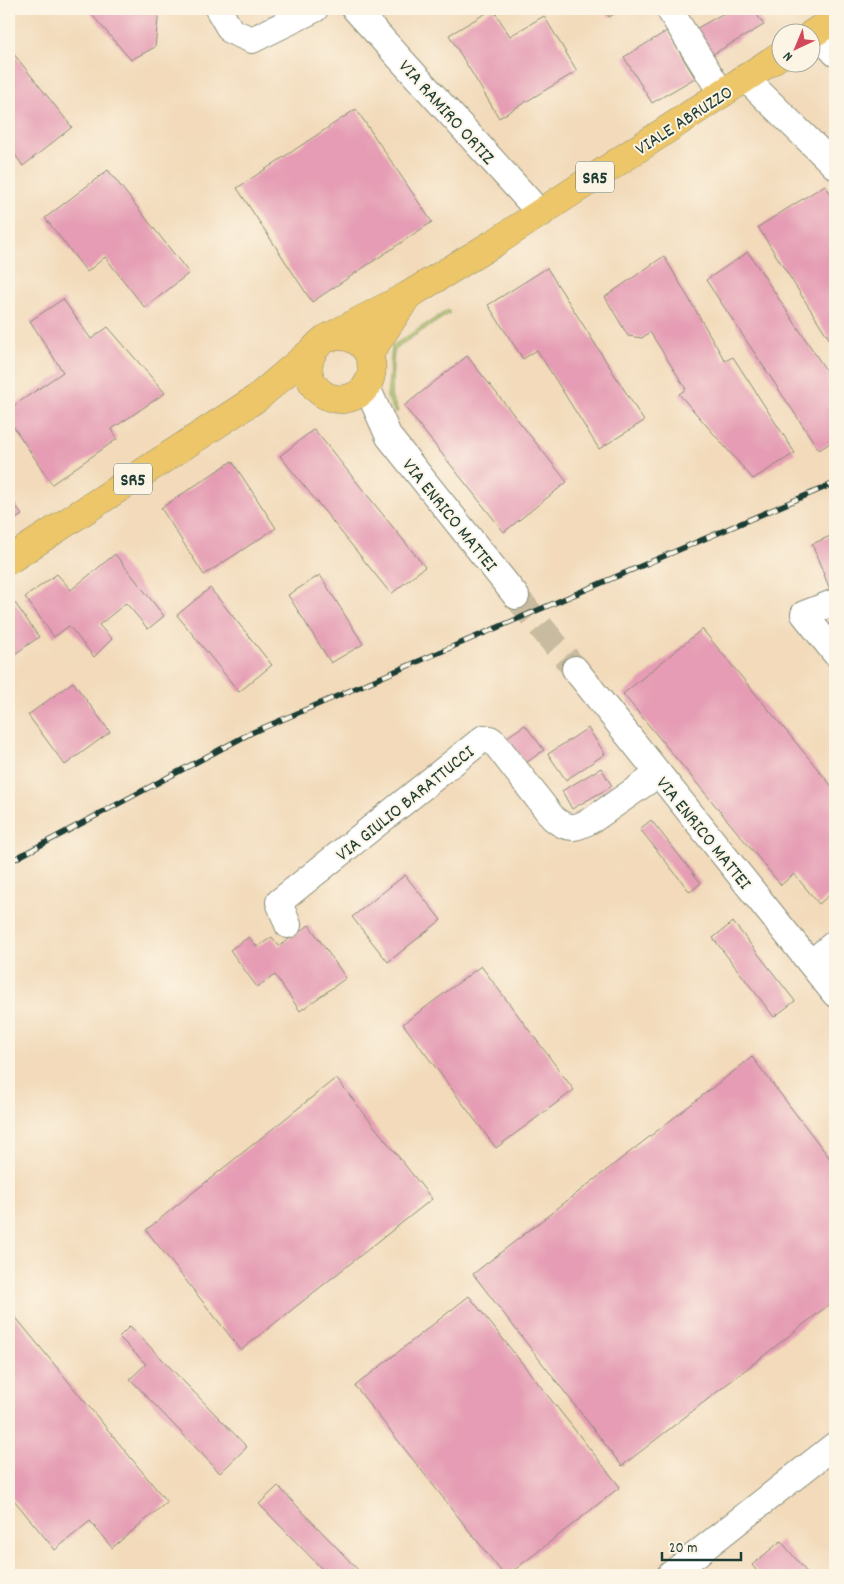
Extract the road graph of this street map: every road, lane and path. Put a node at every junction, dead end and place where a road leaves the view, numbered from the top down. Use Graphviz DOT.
graph roads {
  1 [pos="218,9"];
  2 [pos="315,9"];
  3 [pos="355,9"];
  4 [pos="668,9"];
  5 [pos="822,30"];
  6 [pos="835,53"];
  7 [pos="772,60"];
  8 [pos="745,78"];
  9 [pos="722,94"];
  10 [pos="835,166"];
  11 [pos="541,214"];
  12 [pos="407,296"];
  13 [pos="319,344"];
  14 [pos="369,354"];
  15 [pos="366,385"];
  16 [pos="329,394"];
  17 [pos="257,398"];
  18 [pos="386,433"];
  19 [pos="9,560"];
  20 [pos="516,596"];
  21 [pos="835,602"];
  22 [pos="835,653"];
  23 [pos="575,669"];
  24 [pos="658,774"];
  25 [pos="288,924"];
  26 [pos="835,943"];
  27 [pos="810,964"];
  28 [pos="835,994"];
  29 [pos="835,1445"];
  30 [pos="670,1575"];
  1 -- 2 [label="street"];
  3 -- 11 [label="street, VIA RAMIRO ORTIZ"];
  4 -- 9 [label="street"];
  5 -- 6 [label="street"];
  7 -- 8 [label="main road, VIALE ABRUZZO / SR5"];
  8 -- 9 [label="main road, VIALE ABRUZZO / SR5"];
  8 -- 10 [label="street"];
  9 -- 11 [label="main road, VIALE ABRUZZO / SR5"];
  11 -- 12 [label="main road, VIALE ABRUZZO / SR5"];
  12 -- 13 [label="main road, VIALE ABRUZZO / SR5"];
  12 -- 14 [label="main road, VIALE ABRUZZO / SR5"];
  13 -- 14 [label="main road"];
  13 -- 16 [label="main road"];
  13 -- 17 [label="main road, VIALE ABRUZZO / SR5"];
  14 -- 15 [label="main road"];
  15 -- 16 [label="main road, SR5"];
  15 -- 18 [label="street"];
  16 -- 17 [label="main road, VIALE ABRUZZO / SR5"];
  16 -- 18 [label="street"];
  17 -- 19 [label="main road, VIALE ABRUZZO / SR5"];
  18 -- 20 [label="street, VIA ENRICO MATTEI"];
  21 -- 22 [label="street"];
  23 -- 24 [label="street, VIA ENRICO MATTEI"];
  24 -- 25 [label="street, VIA GIULIO BARATTUCCI"];
  24 -- 27 [label="street, VIA ENRICO MATTEI"];
  26 -- 27 [label="street"];
  27 -- 28 [label="street, VIA ENRICO MATTEI"];
  29 -- 30 [label="street"];
}
